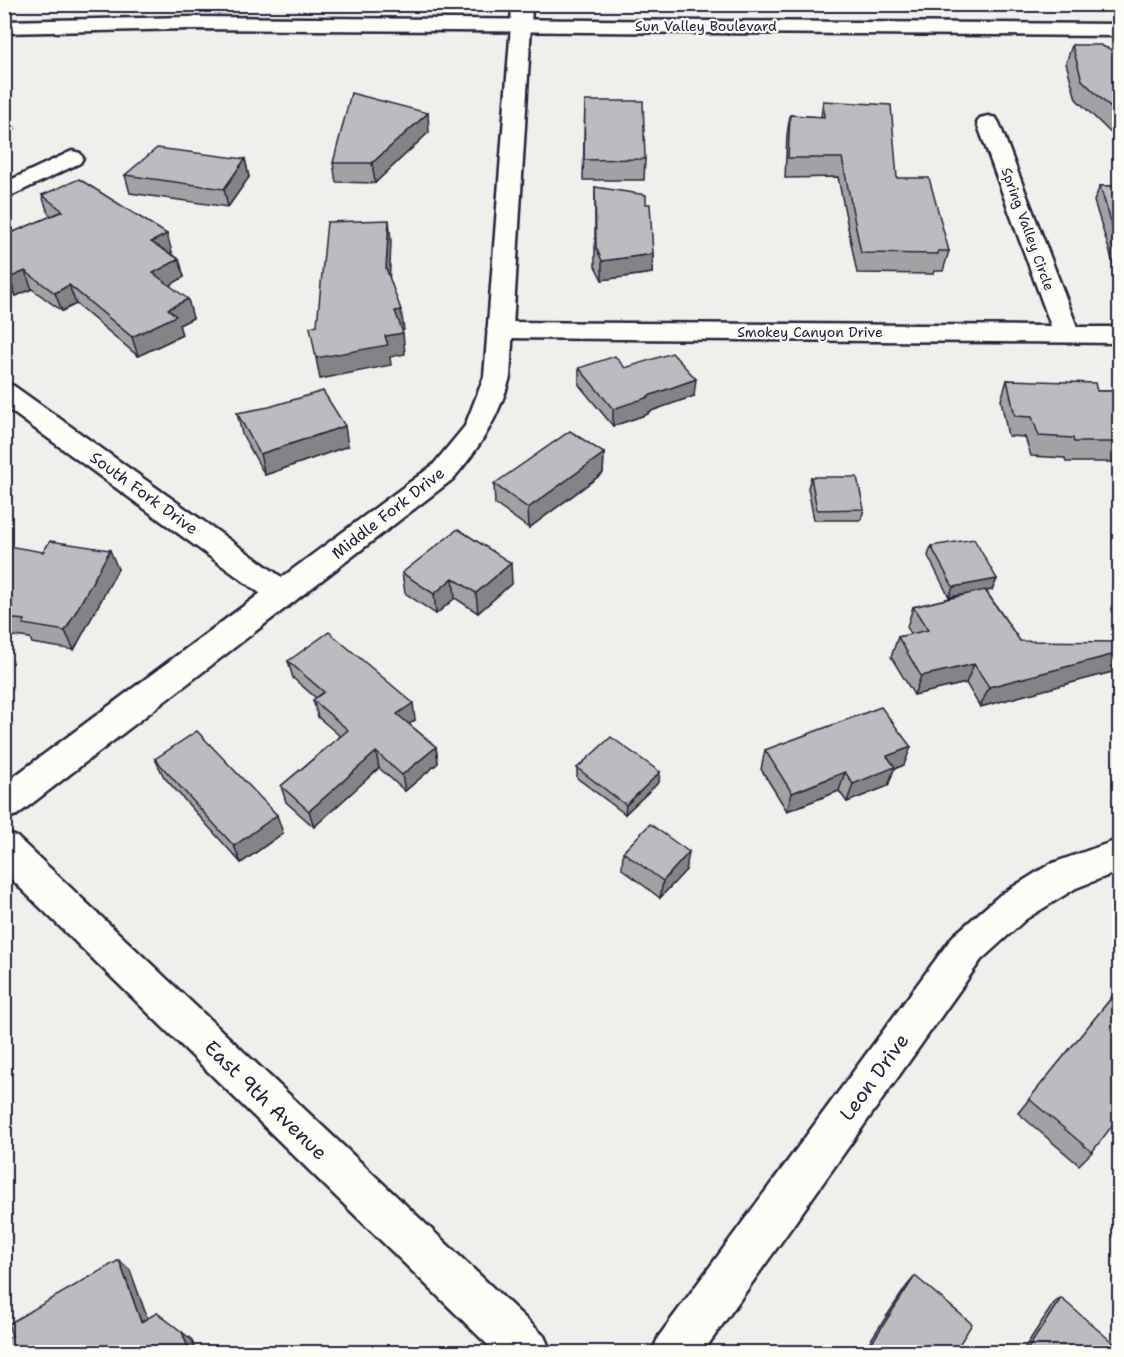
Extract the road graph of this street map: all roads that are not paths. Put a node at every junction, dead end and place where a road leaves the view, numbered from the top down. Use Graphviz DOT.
graph roads {
  1 [pos="522,15"];
  2 [pos="4,27"];
  3 [pos="1119,30"];
  4 [pos="988,123"];
  5 [pos="72,158"];
  6 [pos="4,192"];
  7 [pos="500,330"];
  8 [pos="1067,334"];
  9 [pos="1119,335"];
  10 [pos="4,393"];
  11 [pos="283,594"];
  12 [pos="4,804"];
  13 [pos="4,848"];
  14 [pos="1119,855"];
  15 [pos="528,1353"];
  16 [pos="675,1353"];
  1 -- 2 [label="street, Sun Valley Boulevard"];
  1 -- 3 [label="street, Sun Valley Boulevard"];
  1 -- 7 [label="street, Middle Fork Drive"];
  4 -- 8 [label="street, Spring Valley Circle"];
  5 -- 6 [label="street"];
  7 -- 8 [label="street, Smokey Canyon Drive"];
  7 -- 11 [label="street, Middle Fork Drive"];
  8 -- 9 [label="street, Smokey Canyon Drive"];
  10 -- 11 [label="street, South Fork Drive"];
  11 -- 12 [label="street, Middle Fork Drive"];
  13 -- 15 [label="street, East 9th Avenue"];
  14 -- 16 [label="street, Leon Drive"];
}
